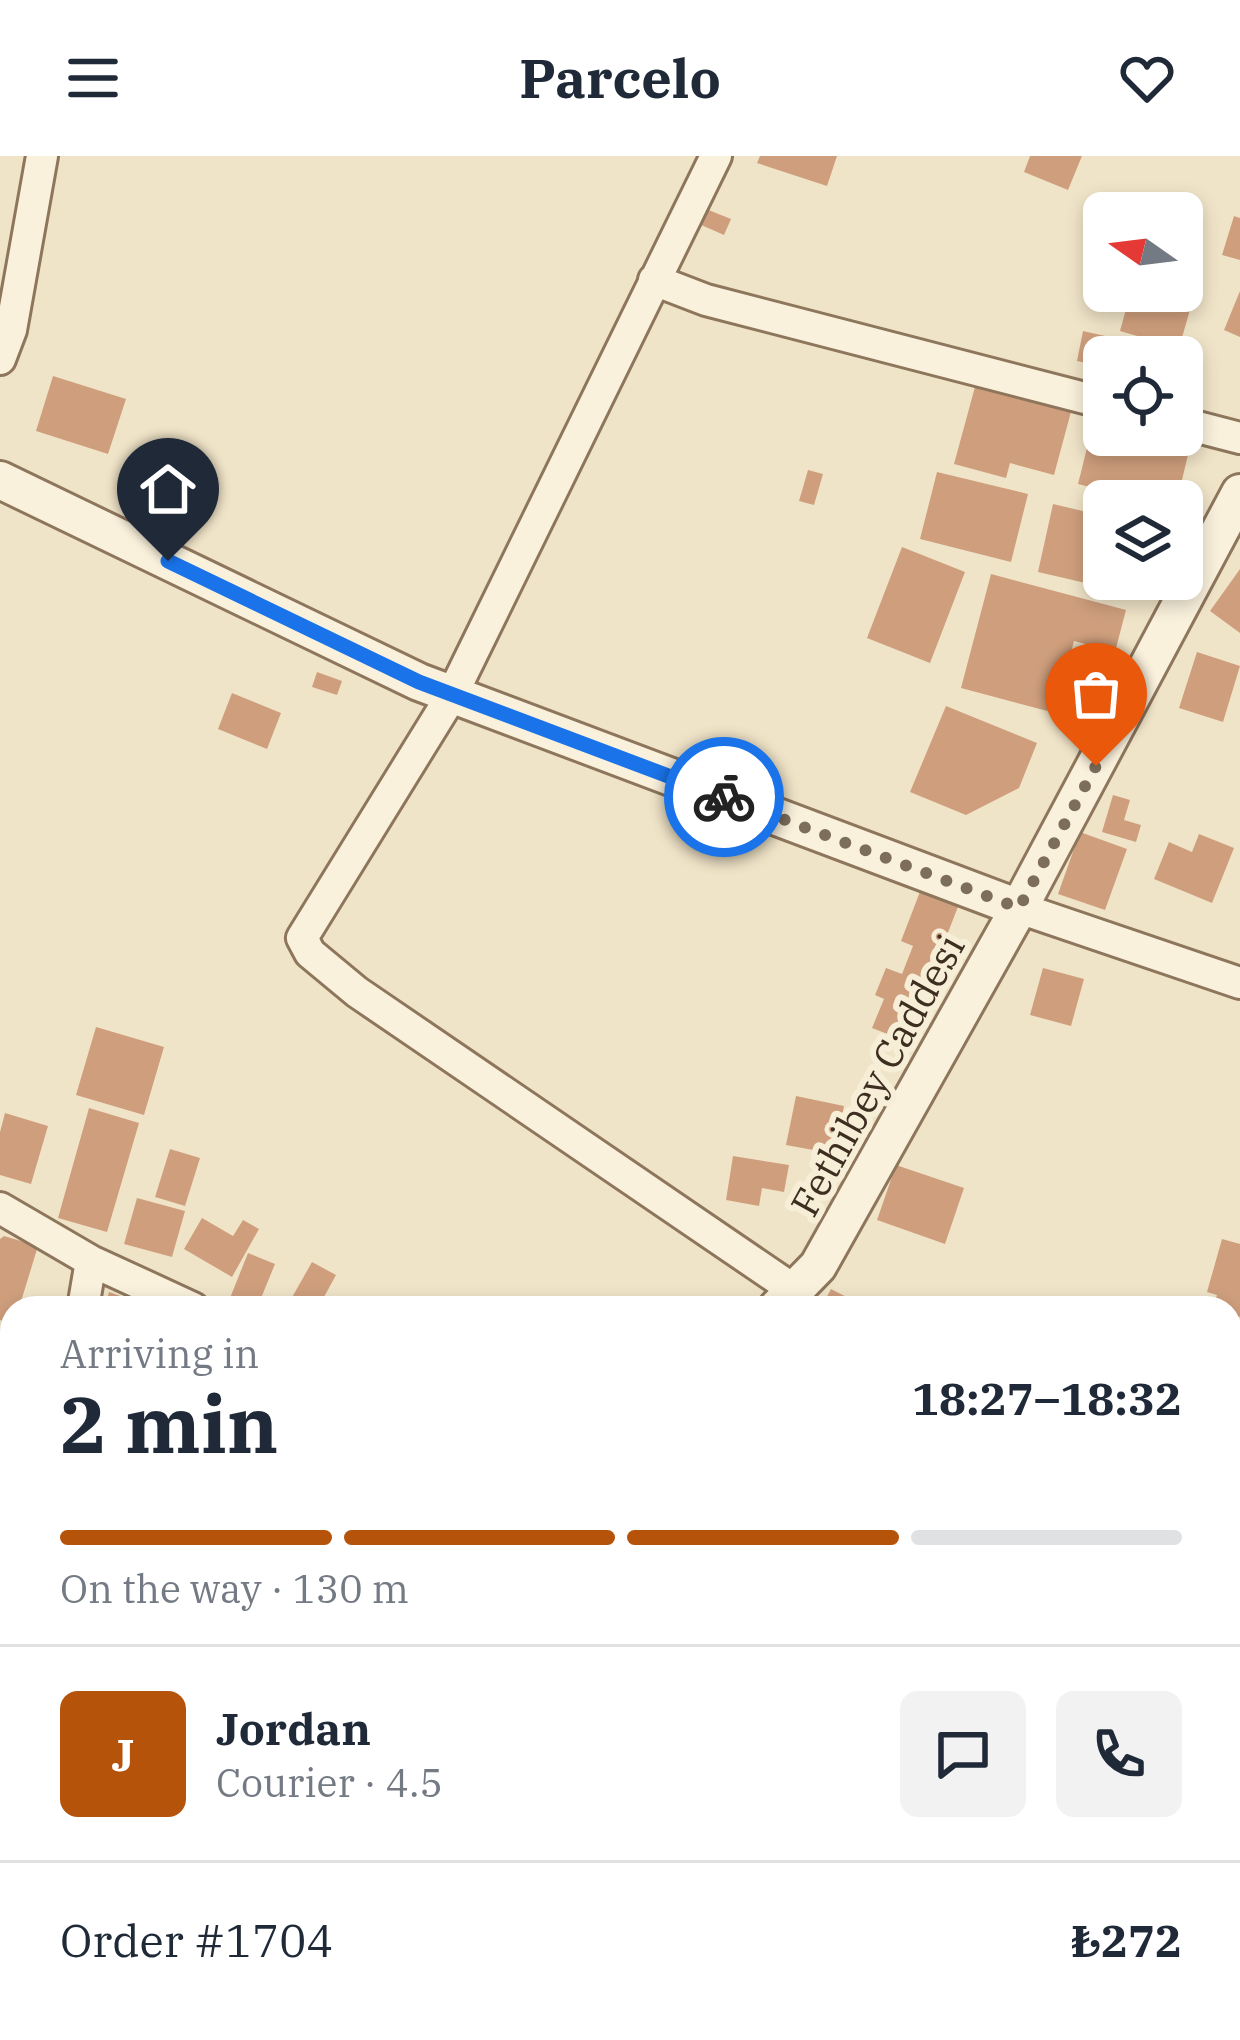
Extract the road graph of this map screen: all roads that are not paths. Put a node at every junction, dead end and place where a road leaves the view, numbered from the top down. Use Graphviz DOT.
graph roads {
  1 [pos="41,156"];
  2 [pos="716,156"];
  3 [pos="654,280"];
  4 [pos="0,359"];
  5 [pos="1083,398"];
  6 [pos="1203,428"];
  7 [pos="1240,438"];
  8 [pos="0,479"];
  9 [pos="1240,493"];
  10 [pos="452,694"];
  11 [pos="1019,908"];
  12 [pos="1240,983"];
  13 [pos="0,1208"];
  14 [pos="91,1261"];
  15 [pos="85,1296"];
  16 [pos="167,1296"];
  17 [pos="782,1296"];
  18 [pos="789,1296"];
  1 -- 4 [label="street"];
  2 -- 3 [label="street"];
  3 -- 5 [label="street"];
  3 -- 10 [label="street"];
  6 -- 7 [label="street"];
  8 -- 10 [label="street"];
  9 -- 11 [label="street, Fethibey Caddesi"];
  10 -- 11 [label="street"];
  10 -- 17 [label="street"];
  11 -- 12 [label="street"];
  11 -- 18 [label="street, Fethibey Caddesi"];
  13 -- 14 [label="street"];
  14 -- 15 [label="street"];
  14 -- 16 [label="street"];
}
